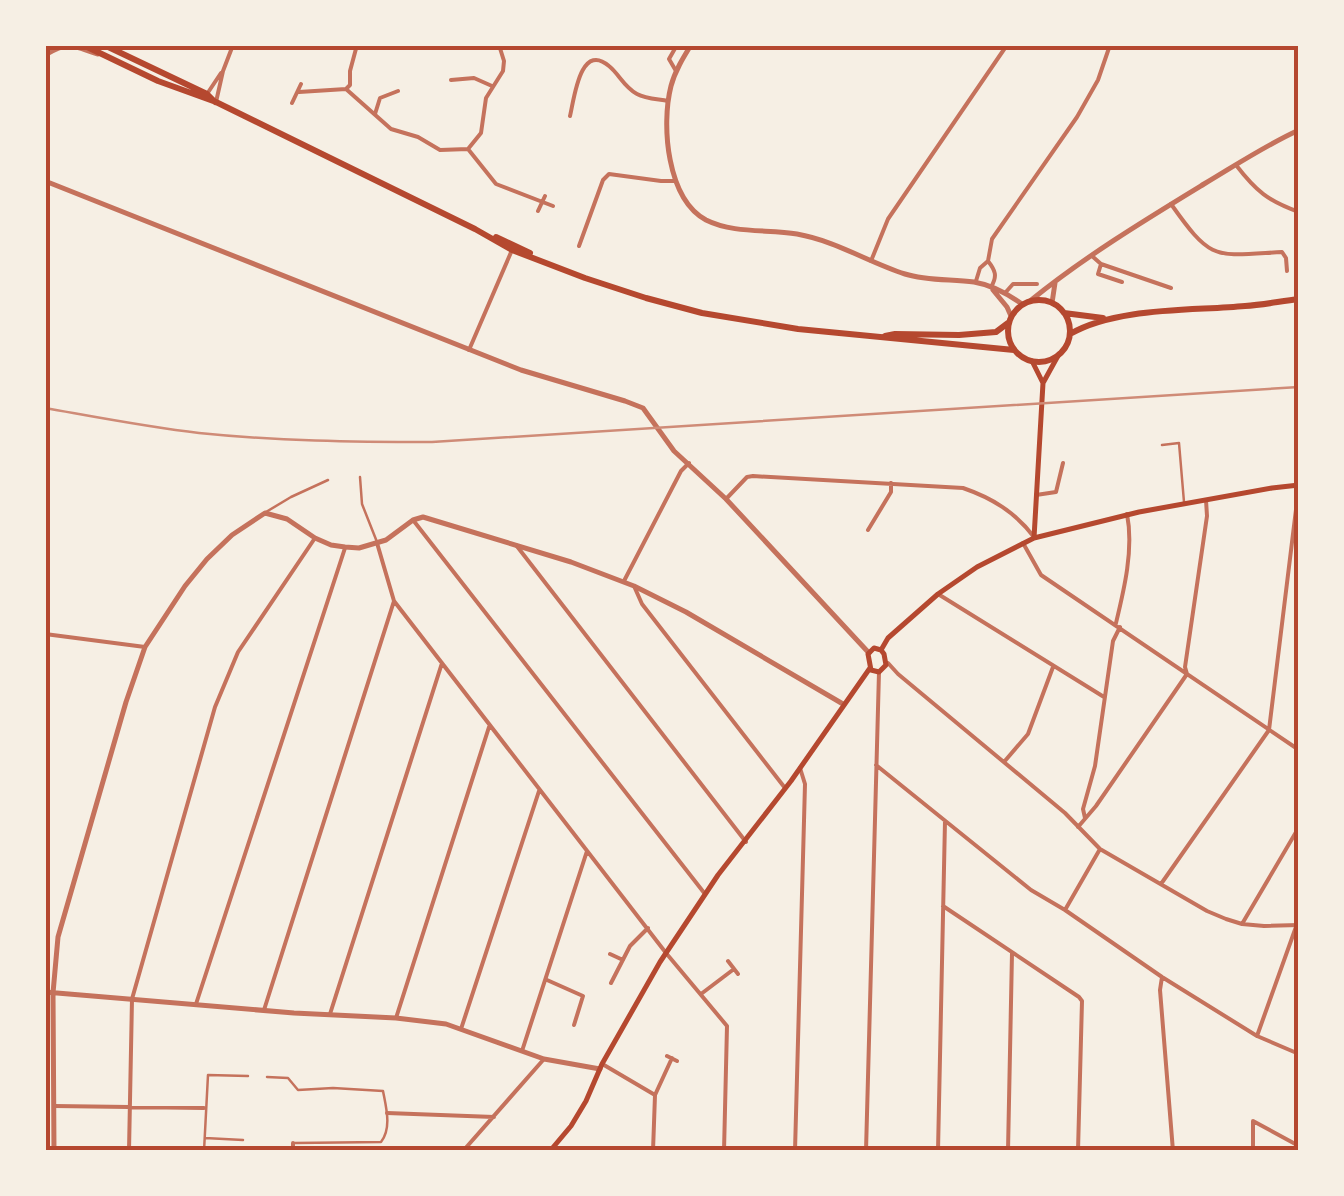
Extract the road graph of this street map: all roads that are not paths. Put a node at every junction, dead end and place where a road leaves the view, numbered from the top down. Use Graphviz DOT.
graph roads {
  1 [pos="48,45"];
  2 [pos="83,45"];
  3 [pos="104,45"];
  4 [pos="233,45"];
  5 [pos="357,45"];
  6 [pos="499,45"];
  7 [pos="677,45"];
  8 [pos="691,45"];
  9 [pos="1006,45"];
  10 [pos="1110,45"];
  11 [pos="1290,45"];
  12 [pos="1299,50"];
  13 [pos="46,56"];
  14 [pos="110,58"];
  15 [pos="223,71"];
  16 [pos="676,72"];
  17 [pos="451,80"];
  18 [pos="301,84"];
  19 [pos="492,86"];
  20 [pos="346,89"];
  21 [pos="398,91"];
  22 [pos="299,92"];
  23 [pos="206,96"];
  24 [pos="668,101"];
  25 [pos="216,102"];
  26 [pos="292,104"];
  27 [pos="375,114"];
  28 [pos="570,116"];
  29 [pos="1299,130"];
  30 [pos="468,148"];
  31 [pos="1236,165"];
  32 [pos="676,180"];
  33 [pos="45,182"];
  34 [pos="545,196"];
  35 [pos="542,203"];
  36 [pos="1171,204"];
  37 [pos="553,206"];
  38 [pos="538,211"];
  39 [pos="1299,212"];
  40 [pos="475,229"];
  41 [pos="579,246"];
  42 [pos="512,250"];
  43 [pos="1092,256"];
  44 [pos="870,261"];
  45 [pos="988,261"];
  46 [pos="548,264"];
  47 [pos="1101,264"];
  48 [pos="1287,271"];
  49 [pos="976,282"];
  50 [pos="1122,282"];
  51 [pos="1056,283"];
  52 [pos="1037,284"];
  53 [pos="991,287"];
  54 [pos="1171,288"];
  55 [pos="1005,292"];
  56 [pos="1299,299"];
  57 [pos="1026,302"];
  58 [pos="1052,303"];
  59 [pos="1064,313"];
  60 [pos="1114,318"];
  61 [pos="1010,319"];
  62 [pos="1070,334"];
  63 [pos="884,336"];
  64 [pos="469,350"];
  65 [pos="1014,350"];
  66 [pos="1060,354"];
  67 [pos="1032,361"];
  68 [pos="1044,382"];
  69 [pos="1162,445"];
  70 [pos="1063,463"];
  71 [pos="689,464"];
  72 [pos="1061,473"];
  73 [pos="1070,474"];
  74 [pos="360,478"];
  75 [pos="328,480"];
  76 [pos="891,483"];
  77 [pos="1299,485"];
  78 [pos="1036,496"];
  79 [pos="726,499"];
  80 [pos="1206,500"];
  81 [pos="1184,503"];
  82 [pos="265,513"];
  83 [pos="1127,514"];
  84 [pos="414,520"];
  85 [pos="868,530"];
  86 [pos="315,538"];
  87 [pos="1034,538"];
  88 [pos="1023,543"];
  89 [pos="377,544"];
  90 [pos="516,545"];
  91 [pos="345,547"];
  92 [pos="623,582"];
  93 [pos="634,586"];
  94 [pos="938,594"];
  95 [pos="394,601"];
  96 [pos="1118,625"];
  97 [pos="45,634"];
  98 [pos="146,647"];
  99 [pos="881,650"];
  100 [pos="868,652"];
  101 [pos="885,660"];
  102 [pos="442,663"];
  103 [pos="1053,667"];
  104 [pos="870,668"];
  105 [pos="880,672"];
  106 [pos="898,674"];
  107 [pos="1187,674"];
  108 [pos="1104,698"];
  109 [pos="844,704"];
  110 [pos="490,726"];
  111 [pos="1269,730"];
  112 [pos="1299,750"];
  113 [pos="1004,762"];
  114 [pos="876,765"];
  115 [pos="800,768"];
  116 [pos="539,788"];
  117 [pos="786,788"];
  118 [pos="1086,819"];
  119 [pos="945,820"];
  120 [pos="1078,827"];
  121 [pos="1299,827"];
  122 [pos="746,842"];
  123 [pos="1100,849"];
  124 [pos="588,850"];
  125 [pos="1160,884"];
  126 [pos="705,894"];
  127 [pos="944,906"];
  128 [pos="1065,910"];
  129 [pos="1242,924"];
  130 [pos="1298,924"];
  131 [pos="648,928"];
  132 [pos="666,953"];
  133 [pos="1012,953"];
  134 [pos="610,954"];
  135 [pos="623,960"];
  136 [pos="728,961"];
  137 [pos="1162,976"];
  138 [pos="547,980"];
  139 [pos="611,983"];
  140 [pos="49,993"];
  141 [pos="701,994"];
  142 [pos="132,999"];
  143 [pos="196,1004"];
  144 [pos="264,1010"];
  145 [pos="330,1014"];
  146 [pos="396,1018"];
  147 [pos="574,1025"];
  148 [pos="461,1029"];
  149 [pos="1257,1036"];
  150 [pos="522,1051"];
  151 [pos="1299,1054"];
  152 [pos="672,1058"];
  153 [pos="544,1059"];
  154 [pos="601,1066"];
  155 [pos="45,1075"];
  156 [pos="54,1075"];
  157 [pos="248,1076"];
  158 [pos="267,1077"];
  159 [pos="655,1095"];
  160 [pos="54,1106"];
  161 [pos="130,1107"];
  162 [pos="204,1108"];
  163 [pos="387,1113"];
  164 [pos="494,1116"];
  165 [pos="45,1134"];
  166 [pos="54,1134"];
  167 [pos="204,1138"];
  168 [pos="243,1140"];
  169 [pos="293,1142"];
  170 [pos="1299,1146"];
  171 [pos="54,1151"];
  172 [pos="130,1151"];
  173 [pos="204,1151"];
  174 [pos="294,1151"];
  175 [pos="463,1151"];
  176 [pos="550,1151"];
  177 [pos="654,1151"];
  178 [pos="724,1151"];
  179 [pos="795,1151"];
  180 [pos="866,1151"];
  181 [pos="938,1151"];
  182 [pos="1008,1151"];
  183 [pos="1078,1151"];
  184 [pos="1173,1151"];
  185 [pos="1253,1151"];
  1 -- 13 [label="street"];
  2 -- 14 [label="main road"];
  3 -- 23 [label="main road"];
  4 -- 15 [label="street"];
  5 -- 20 [label="street"];
  6 -- 19 [label="street"];
  7 -- 16 [label="street"];
  8 -- 16 [label="street"];
  9 -- 44 [label="street"];
  10 -- 45 [label="street"];
  11 -- 12 [label="street"];
  13 -- 14 [label="street"];
  14 -- 23 [label="main road"];
  15 -- 23 [label="street"];
  15 -- 25 [label="street"];
  16 -- 24 [label="street"];
  17 -- 19 [label="street"];
  18 -- 22 [label="street"];
  19 -- 30 [label="street"];
  20 -- 22 [label="street"];
  20 -- 27 [label="street"];
  21 -- 27 [label="street"];
  22 -- 26 [label="street"];
  23 -- 25 [label="main road"];
  24 -- 28 [label="street"];
  24 -- 32 [label="street"];
  25 -- 40 [label="main road"];
  27 -- 30 [label="street"];
  29 -- 31 [label="street"];
  30 -- 35 [label="street"];
  31 -- 36 [label="street"];
  31 -- 39 [label="street"];
  32 -- 41 [label="street"];
  32 -- 44 [label="street"];
  33 -- 64 [label="street"];
  34 -- 35 [label="street"];
  35 -- 37 [label="street"];
  35 -- 38 [label="street"];
  36 -- 43 [label="street"];
  36 -- 48 [label="street"];
  40 -- 42 [label="main road"];
  40 -- 46 [label="main road"];
  42 -- 46 [label="main road"];
  42 -- 64 [label="street"];
  43 -- 47 [label="street"];
  43 -- 51 [label="street"];
  44 -- 49 [label="street"];
  45 -- 49 [label="street"];
  45 -- 53 [label="street"];
  46 -- 63 [label="main road"];
  47 -- 50 [label="street"];
  47 -- 54 [label="street"];
  49 -- 53 [label="street"];
  51 -- 57 [label="street"];
  51 -- 58 [label="street"];
  52 -- 55 [label="street"];
  53 -- 55 [label="street"];
  53 -- 61 [label="street"];
  55 -- 57 [label="street"];
  56 -- 60 [label="main road"];
  57 -- 58 [label="main road"];
  57 -- 61 [label="main road"];
  58 -- 59 [label="main road"];
  59 -- 60 [label="main road"];
  59 -- 62 [label="main road"];
  60 -- 62 [label="main road"];
  61 -- 63 [label="main road"];
  61 -- 65 [label="main road"];
  62 -- 66 [label="main road"];
  63 -- 65 [label="main road"];
  64 -- 71 [label="street"];
  65 -- 67 [label="main road"];
  66 -- 67 [label="main road"];
  66 -- 68 [label="main road"];
  67 -- 68 [label="main road"];
  68 -- 78 [label="main road"];
  69 -- 81 [label="lane"];
  70 -- 72 [label="street"];
  71 -- 79 [label="street"];
  71 -- 92 [label="street"];
  72 -- 73 [label="street"];
  72 -- 78 [label="street"];
  74 -- 89 [label="lane"];
  75 -- 82 [label="lane"];
  76 -- 79 [label="street"];
  76 -- 85 [label="street"];
  76 -- 87 [label="street"];
  77 -- 80 [label="main road"];
  77 -- 111 [label="street"];
  78 -- 87 [label="main road"];
  79 -- 100 [label="street"];
  80 -- 81 [label="main road"];
  80 -- 107 [label="street"];
  81 -- 83 [label="main road"];
  82 -- 86 [label="street"];
  82 -- 98 [label="street"];
  83 -- 87 [label="main road"];
  83 -- 96 [label="street"];
  84 -- 89 [label="street"];
  84 -- 90 [label="street"];
  84 -- 126 [label="street"];
  86 -- 91 [label="street"];
  86 -- 142 [label="street"];
  87 -- 88 [label="main road"];
  88 -- 94 [label="main road"];
  88 -- 96 [label="street"];
  89 -- 91 [label="street"];
  89 -- 95 [label="street"];
  90 -- 92 [label="street"];
  90 -- 122 [label="street"];
  91 -- 143 [label="street"];
  92 -- 93 [label="street"];
  93 -- 109 [label="street"];
  93 -- 117 [label="street"];
  94 -- 99 [label="main road"];
  94 -- 103 [label="street"];
  95 -- 102 [label="street"];
  95 -- 144 [label="street"];
  96 -- 107 [label="street"];
  96 -- 108 [label="street"];
  97 -- 98 [label="street"];
  98 -- 140 [label="street"];
  99 -- 100 [label="main road"];
  99 -- 101 [label="main road"];
  100 -- 104 [label="main road"];
  101 -- 105 [label="main road"];
  101 -- 106 [label="street"];
  102 -- 110 [label="street"];
  102 -- 145 [label="street"];
  103 -- 108 [label="street"];
  103 -- 113 [label="street"];
  104 -- 105 [label="main road"];
  104 -- 109 [label="main road"];
  105 -- 106 [label="street"];
  105 -- 114 [label="street"];
  106 -- 113 [label="street"];
  107 -- 111 [label="street"];
  107 -- 118 [label="street"];
  108 -- 118 [label="street"];
  109 -- 115 [label="main road"];
  110 -- 116 [label="street"];
  110 -- 146 [label="street"];
  111 -- 112 [label="street"];
  111 -- 125 [label="street"];
  113 -- 120 [label="street"];
  114 -- 119 [label="street"];
  114 -- 180 [label="street"];
  115 -- 117 [label="main road"];
  115 -- 179 [label="street"];
  116 -- 124 [label="street"];
  116 -- 148 [label="street"];
  117 -- 122 [label="main road"];
  118 -- 120 [label="street"];
  119 -- 127 [label="street"];
  119 -- 128 [label="street"];
  120 -- 123 [label="street"];
  121 -- 129 [label="street"];
  122 -- 126 [label="main road"];
  123 -- 125 [label="street"];
  123 -- 128 [label="street"];
  124 -- 131 [label="street"];
  124 -- 138 [label="street"];
  125 -- 129 [label="street"];
  126 -- 132 [label="main road"];
  127 -- 133 [label="street"];
  127 -- 181 [label="street"];
  128 -- 137 [label="street"];
  129 -- 130 [label="street"];
  130 -- 149 [label="street"];
  131 -- 132 [label="street"];
  131 -- 135 [label="street"];
  132 -- 141 [label="street"];
  132 -- 154 [label="main road"];
  133 -- 182 [label="street"];
  133 -- 183 [label="street"];
  134 -- 135 [label="street"];
  135 -- 139 [label="street"];
  136 -- 141 [label="street"];
  137 -- 149 [label="street"];
  137 -- 184 [label="street"];
  138 -- 147 [label="street"];
  138 -- 150 [label="street"];
  140 -- 142 [label="street"];
  140 -- 156 [label="street"];
  141 -- 178 [label="street"];
  142 -- 143 [label="street"];
  142 -- 161 [label="street"];
  143 -- 144 [label="street"];
  144 -- 145 [label="street"];
  145 -- 146 [label="street"];
  146 -- 148 [label="street"];
  148 -- 150 [label="street"];
  149 -- 151 [label="street"];
  150 -- 153 [label="street"];
  152 -- 159 [label="street"];
  153 -- 154 [label="street"];
  153 -- 164 [label="street"];
  154 -- 159 [label="street"];
  154 -- 176 [label="main road"];
  155 -- 156 [label="street"];
  156 -- 160 [label="street"];
  157 -- 162 [label="lane"];
  158 -- 163 [label="lane"];
  159 -- 177 [label="street"];
  160 -- 161 [label="street"];
  160 -- 166 [label="street"];
  161 -- 162 [label="street"];
  161 -- 172 [label="street"];
  162 -- 167 [label="lane"];
  163 -- 164 [label="street"];
  163 -- 169 [label="lane"];
  164 -- 175 [label="street"];
  165 -- 166 [label="street"];
  166 -- 171 [label="street"];
  167 -- 168 [label="lane"];
  167 -- 173 [label="lane"];
  169 -- 174 [label="street"];
  170 -- 185 [label="street"];
}
